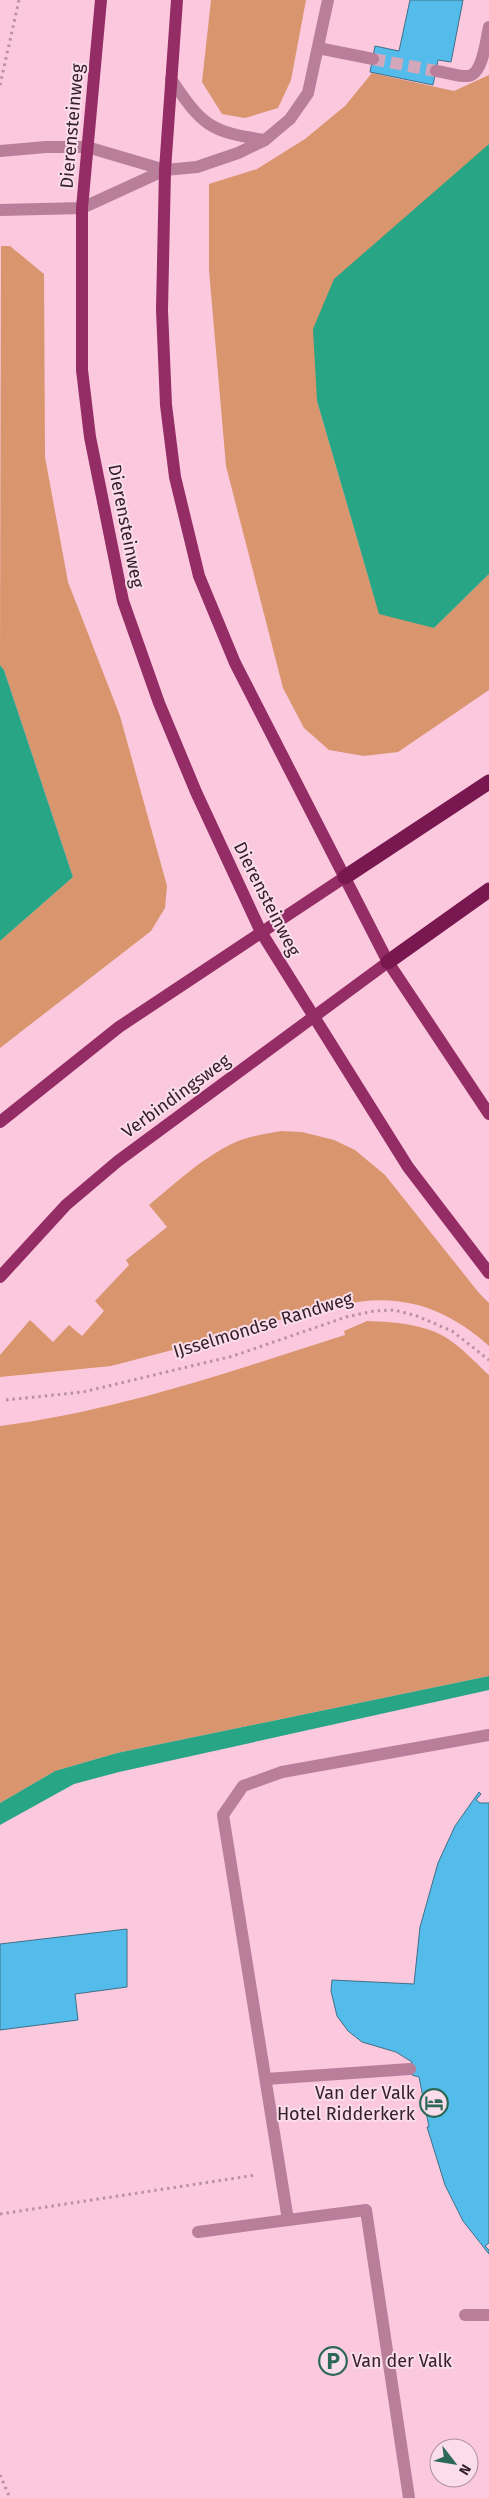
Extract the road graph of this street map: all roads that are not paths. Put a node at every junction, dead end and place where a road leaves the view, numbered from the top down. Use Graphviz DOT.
graph roads {
  1 [pos="102,0"];
  2 [pos="177,0"];
  3 [pos="328,0"];
  4 [pos="489,27"];
  5 [pos="318,48"];
  6 [pos="373,59"];
  7 [pos="436,71"];
  8 [pos="171,79"];
  9 [pos="265,140"];
  10 [pos="87,147"];
  11 [pos="0,151"];
  12 [pos="165,170"];
  13 [pos="82,208"];
  14 [pos="0,210"];
  15 [pos="489,782"];
  16 [pos="345,877"];
  17 [pos="489,890"];
  18 [pos="261,932"];
  19 [pos="388,962"];
  20 [pos="314,1018"];
  21 [pos="489,1114"];
  22 [pos="0,1122"];
  23 [pos="489,1273"];
  24 [pos="0,1277"];
  25 [pos="489,1735"];
  26 [pos="410,2069"];
  27 [pos="266,2079"];
  28 [pos="288,2220"];
  29 [pos="198,2232"];
  30 [pos="465,2315"];
  31 [pos="489,2315"];
  32 [pos="408,2498"];
  1 -- 10 [label="main road, Dierensteinweg"];
  2 -- 8 [label="main road"];
  3 -- 5 [label="street"];
  4 -- 7 [label="street"];
  5 -- 6 [label="street"];
  5 -- 9 [label="street"];
  8 -- 9 [label="street"];
  8 -- 12 [label="main road"];
  9 -- 12 [label="street"];
  10 -- 11 [label="street"];
  10 -- 12 [label="street"];
  10 -- 13 [label="main road, Dierensteinweg"];
  12 -- 13 [label="street"];
  12 -- 16 [label="main road"];
  13 -- 14 [label="street"];
  13 -- 18 [label="main road, Dierensteinweg"];
  15 -- 16 [label="highway"];
  16 -- 18 [label="main road"];
  16 -- 19 [label="main road"];
  17 -- 19 [label="highway"];
  18 -- 20 [label="main road, Dierensteinweg"];
  18 -- 22 [label="main road"];
  19 -- 20 [label="main road, Verbindingsweg"];
  19 -- 21 [label="main road"];
  20 -- 23 [label="main road"];
  20 -- 24 [label="main road, Verbindingsweg"];
  25 -- 27 [label="street"];
  26 -- 27 [label="street"];
  27 -- 28 [label="street"];
  28 -- 29 [label="street"];
  28 -- 32 [label="street"];
  30 -- 31 [label="street"];
}
